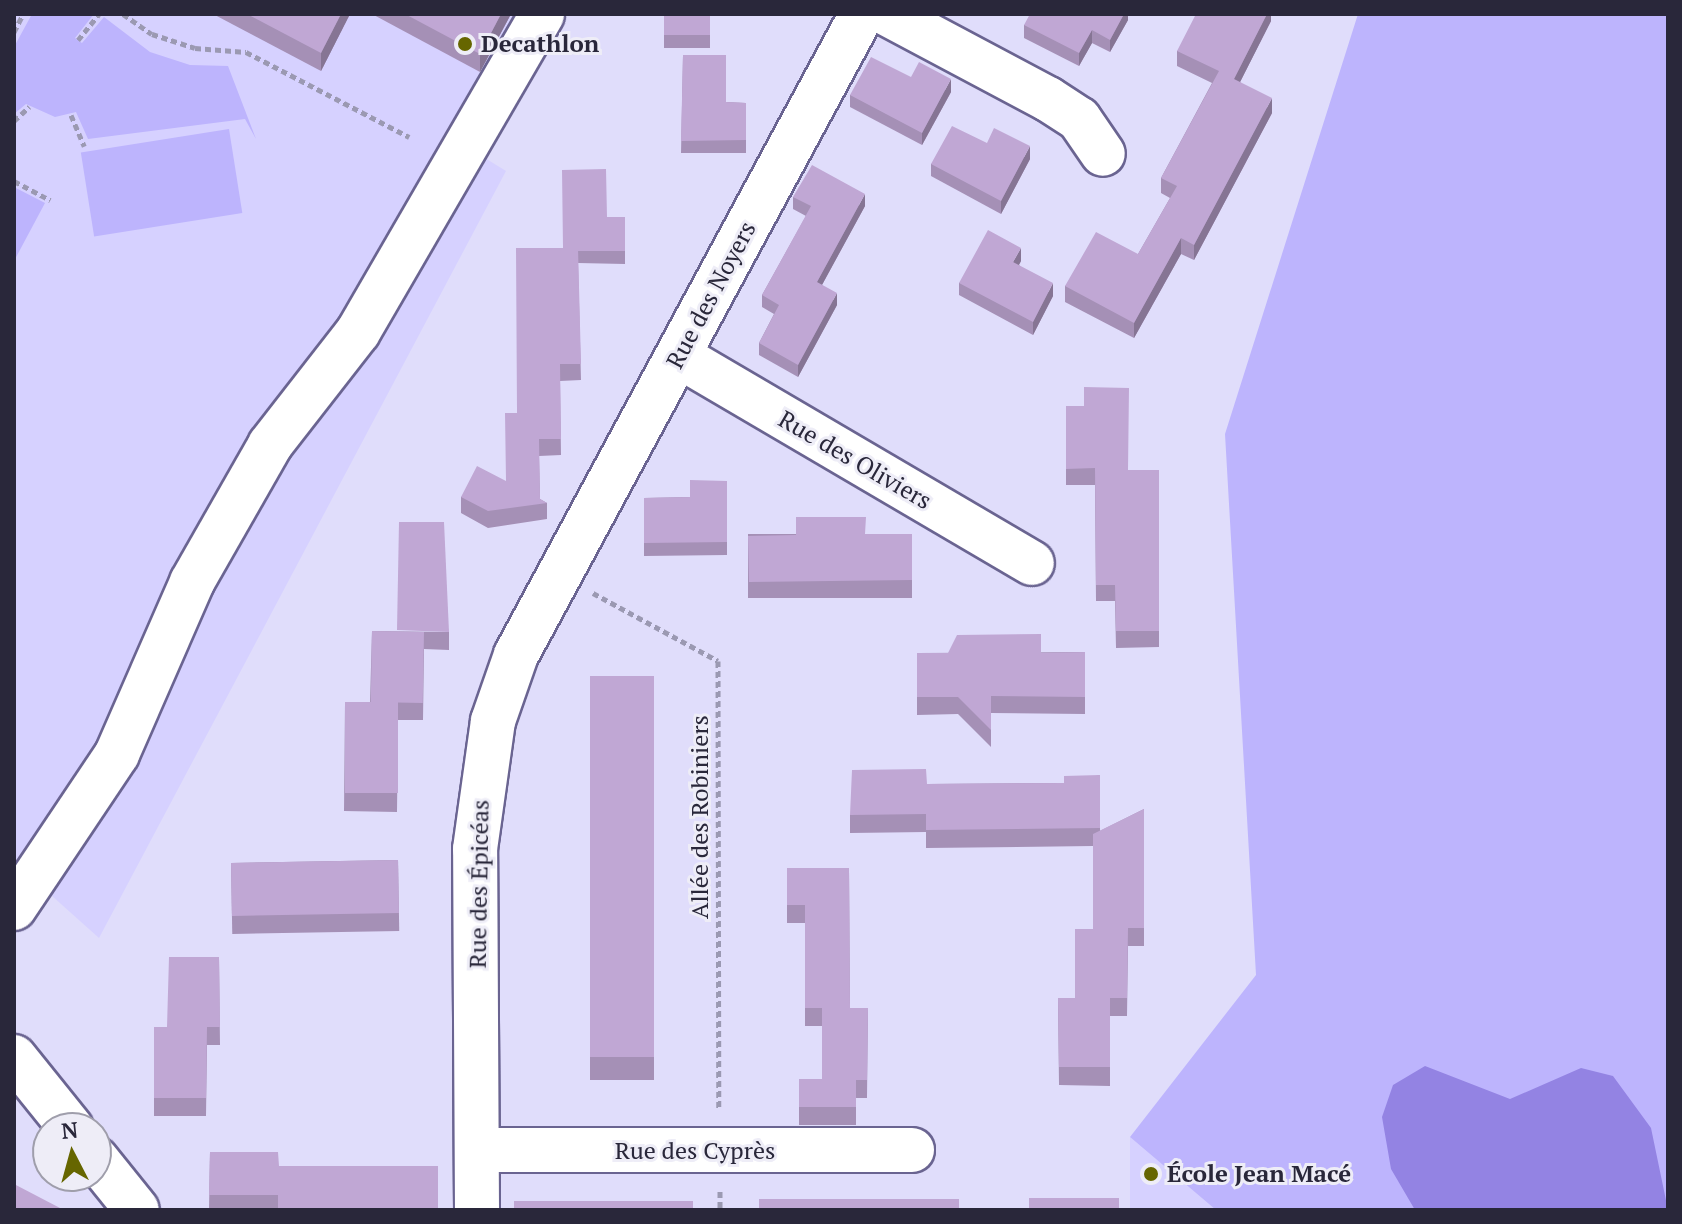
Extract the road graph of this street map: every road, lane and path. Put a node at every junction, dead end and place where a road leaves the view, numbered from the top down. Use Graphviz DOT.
graph roads {
  1 [pos="23,14"];
  2 [pos="99,14"];
  3 [pos="123,14"];
  4 [pos="542,14"];
  5 [pos="862,14"];
  6 [pos="888,14"];
  7 [pos="14,32"];
  8 [pos="78,40"];
  9 [pos="29,107"];
  10 [pos="71,115"];
  11 [pos="14,121"];
  12 [pos="409,137"];
  13 [pos="84,146"];
  14 [pos="1103,154"];
  15 [pos="14,181"];
  16 [pos="50,200"];
  17 [pos="679,356"];
  18 [pos="1032,563"];
  19 [pos="561,575"];
  20 [pos="14,908"];
  21 [pos="14,1057"];
  22 [pos="58,1112"];
  23 [pos="478,1150"];
  24 [pos="912,1150"];
  25 [pos="719,1151"];
  26 [pos="112,1179"];
  27 [pos="137,1210"];
  28 [pos="477,1210"];
  1 -- 7 [label="path"];
  2 -- 8 [label="path"];
  3 -- 12 [label="path"];
  4 -- 20 [label="street"];
  5 -- 17 [label="street, Rue des Noyers"];
  6 -- 14 [label="street"];
  9 -- 11 [label="path"];
  10 -- 13 [label="path"];
  15 -- 16 [label="path"];
  17 -- 18 [label="street, Rue des Oliviers"];
  17 -- 19 [label="street, Rue des Noyers"];
  19 -- 23 [label="street, Rue des Épicéas"];
  19 -- 25 [label="path, Allée des Robiniers"];
  21 -- 22 [label="street"];
  23 -- 25 [label="street, Rue des Cyprès"];
  23 -- 28 [label="street, Rue des Épicéas"];
  24 -- 25 [label="street, Rue des Cyprès"];
  26 -- 27 [label="street"];
}
